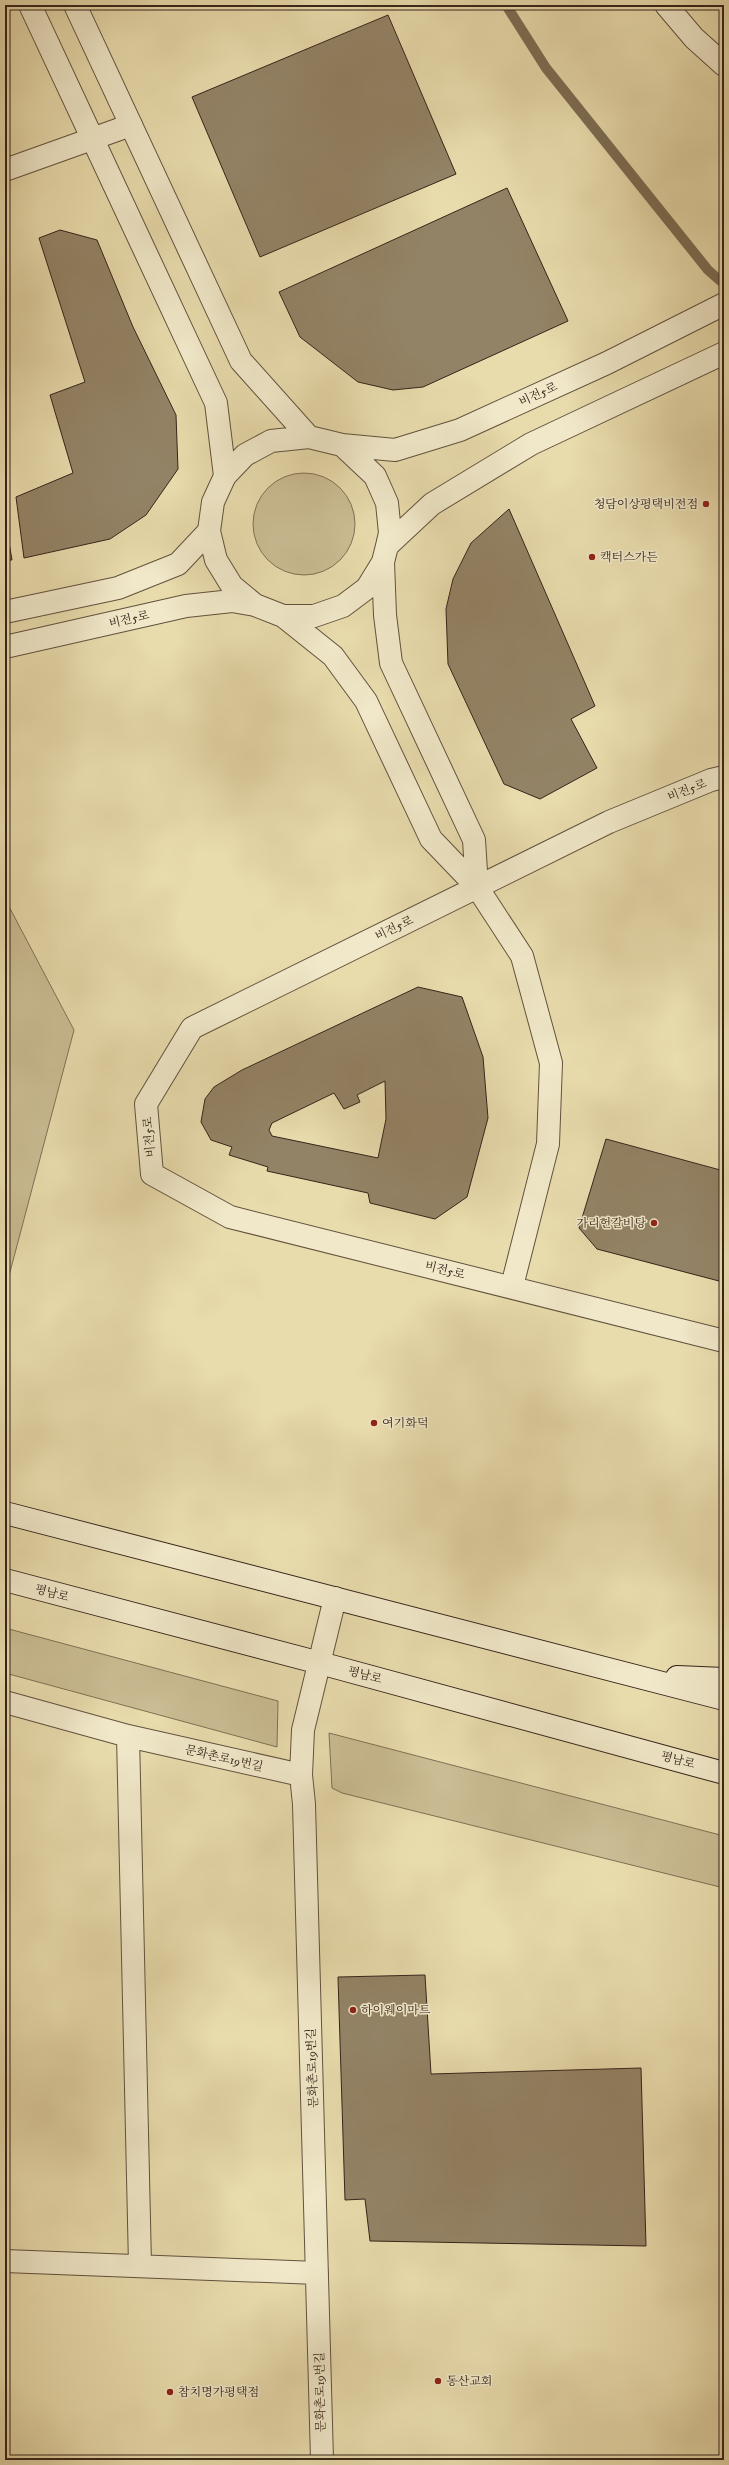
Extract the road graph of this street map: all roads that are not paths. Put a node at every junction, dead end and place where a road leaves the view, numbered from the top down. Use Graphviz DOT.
graph roads {
  1 [pos="30,5"];
  2 [pos="75,5"];
  3 [pos="666,5"];
  4 [pos="724,64"];
  5 [pos="131,125"];
  6 [pos="94,139"];
  7 [pos="5,170"];
  8 [pos="716,308"];
  9 [pos="724,353"];
  10 [pos="309,437"];
  11 [pos="342,445"];
  12 [pos="225,476"];
  13 [pos="209,532"];
  14 [pos="385,554"];
  15 [pos="255,605"];
  16 [pos="5,612"];
  17 [pos="284,616"];
  18 [pos="5,647"];
  19 [pos="724,777"];
  20 [pos="477,887"];
  21 [pos="512,1286"];
  22 [pos="724,1341"];
  23 [pos="5,1513"];
  24 [pos="5,1580"];
  25 [pos="335,1598"];
  26 [pos="320,1663"];
  27 [pos="638,1676"];
  28 [pos="724,1679"];
  29 [pos="724,1698"];
  30 [pos="5,1702"];
  31 [pos="128,1736"];
  32 [pos="724,1773"];
  33 [pos="301,1775"];
  34 [pos="5,2260"];
  35 [pos="140,2266"];
  36 [pos="317,2273"];
  37 [pos="322,2460"];
  1 -- 6 [label="street"];
  2 -- 5 [label="street"];
  3 -- 4 [label="street"];
  5 -- 6 [label="street"];
  5 -- 10 [label="street"];
  6 -- 7 [label="street"];
  6 -- 12 [label="street"];
  8 -- 11 [label="street, 비전5로"];
  9 -- 14 [label="street"];
  10 -- 11 [label="street, 비전5로"];
  10 -- 12 [label="street"];
  11 -- 14 [label="street"];
  12 -- 13 [label="street"];
  13 -- 15 [label="street"];
  13 -- 16 [label="street"];
  14 -- 17 [label="street"];
  14 -- 20 [label="street"];
  15 -- 17 [label="street"];
  15 -- 18 [label="street, 비전5로"];
  17 -- 20 [label="street"];
  19 -- 20 [label="street, 비전5로"];
  20 -- 21 [label="street"];
  20 -- 21 [label="street, 비전5로"];
  21 -- 22 [label="street, 비전5로"];
  23 -- 25 [label="street"];
  24 -- 26 [label="street, 평남로"];
  25 -- 26 [label="street"];
  25 -- 27 [label="street"];
  26 -- 32 [label="street, 평남로"];
  26 -- 33 [label="street"];
  27 -- 28 [label="street"];
  27 -- 29 [label="street"];
  30 -- 31 [label="street, 문화촌로19번길"];
  31 -- 33 [label="street, 문화촌로19번길"];
  31 -- 35 [label="street"];
  33 -- 36 [label="street, 문화촌로19번길"];
  34 -- 35 [label="street"];
  35 -- 36 [label="street"];
  36 -- 37 [label="street, 문화촌로19번길"];
}
